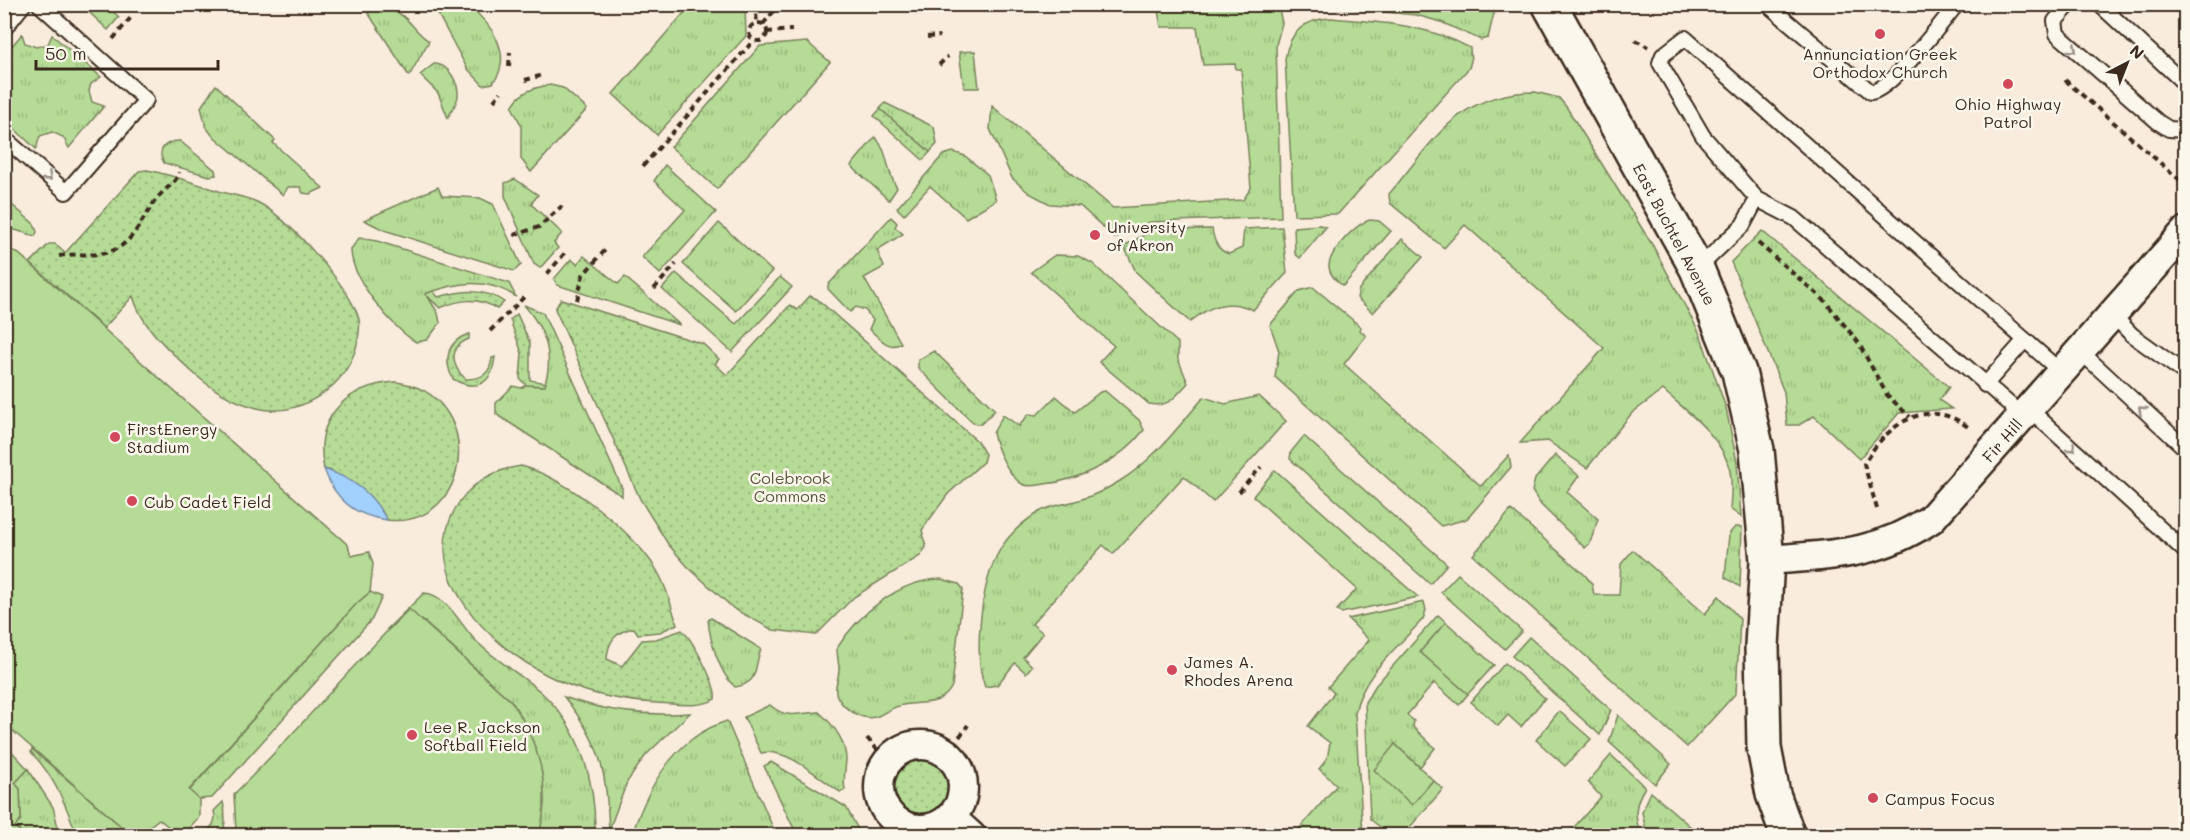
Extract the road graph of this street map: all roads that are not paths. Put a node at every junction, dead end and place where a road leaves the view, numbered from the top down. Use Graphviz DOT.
graph roads {
  1 [pos="24,4"];
  2 [pos="39,4"];
  3 [pos="1767,4"];
  4 [pos="1957,4"];
  5 [pos="2070,4"];
  6 [pos="2099,4"];
  7 [pos="1553,6"];
  8 [pos="4,28"];
  9 [pos="2186,85"];
  10 [pos="2186,130"];
  11 [pos="4,138"];
  12 [pos="1757,199"];
  13 [pos="2186,231"];
  14 [pos="1697,269"];
  15 [pos="2112,314"];
  16 [pos="2025,340"];
  17 [pos="2079,351"];
  18 [pos="2061,372"];
  19 [pos="2186,374"];
  20 [pos="1984,385"];
  21 [pos="2026,412"];
  22 [pos="2186,449"];
  23 [pos="2186,552"];
  24 [pos="1767,560"];
  25 [pos="961,826"];
  26 [pos="1788,836"];
  1 -- 8 [label="lane"];
  11 -- 2 [label="lane, one-way"];
  3 -- 4 [label="lane"];
  5 -- 10 [label="lane, one-way"];
  6 -- 9 [label="lane"];
  7 -- 14 [label="main road, East Buchtel Avenue"];
  12 -- 14 [label="lane"];
  12 -- 16 [label="lane"];
  12 -- 20 [label="lane"];
  13 -- 15 [label="street, Fir Hill"];
  14 -- 24 [label="main road, East Buchtel Avenue"];
  15 -- 17 [label="street, Fir Hill"];
  15 -- 19 [label="lane"];
  16 -- 18 [label="lane"];
  16 -- 20 [label="lane"];
  17 -- 18 [label="street, Fir Hill"];
  22 -- 17 [label="lane, one-way"];
  18 -- 21 [label="street, Fir Hill"];
  20 -- 21 [label="lane"];
  21 -- 23 [label="lane, one-way"];
  21 -- 24 [label="street, Fir Hill"];
  24 -- 26 [label="main road, East Buchtel Avenue"];
  25 -- 25 [label="street"];
}
